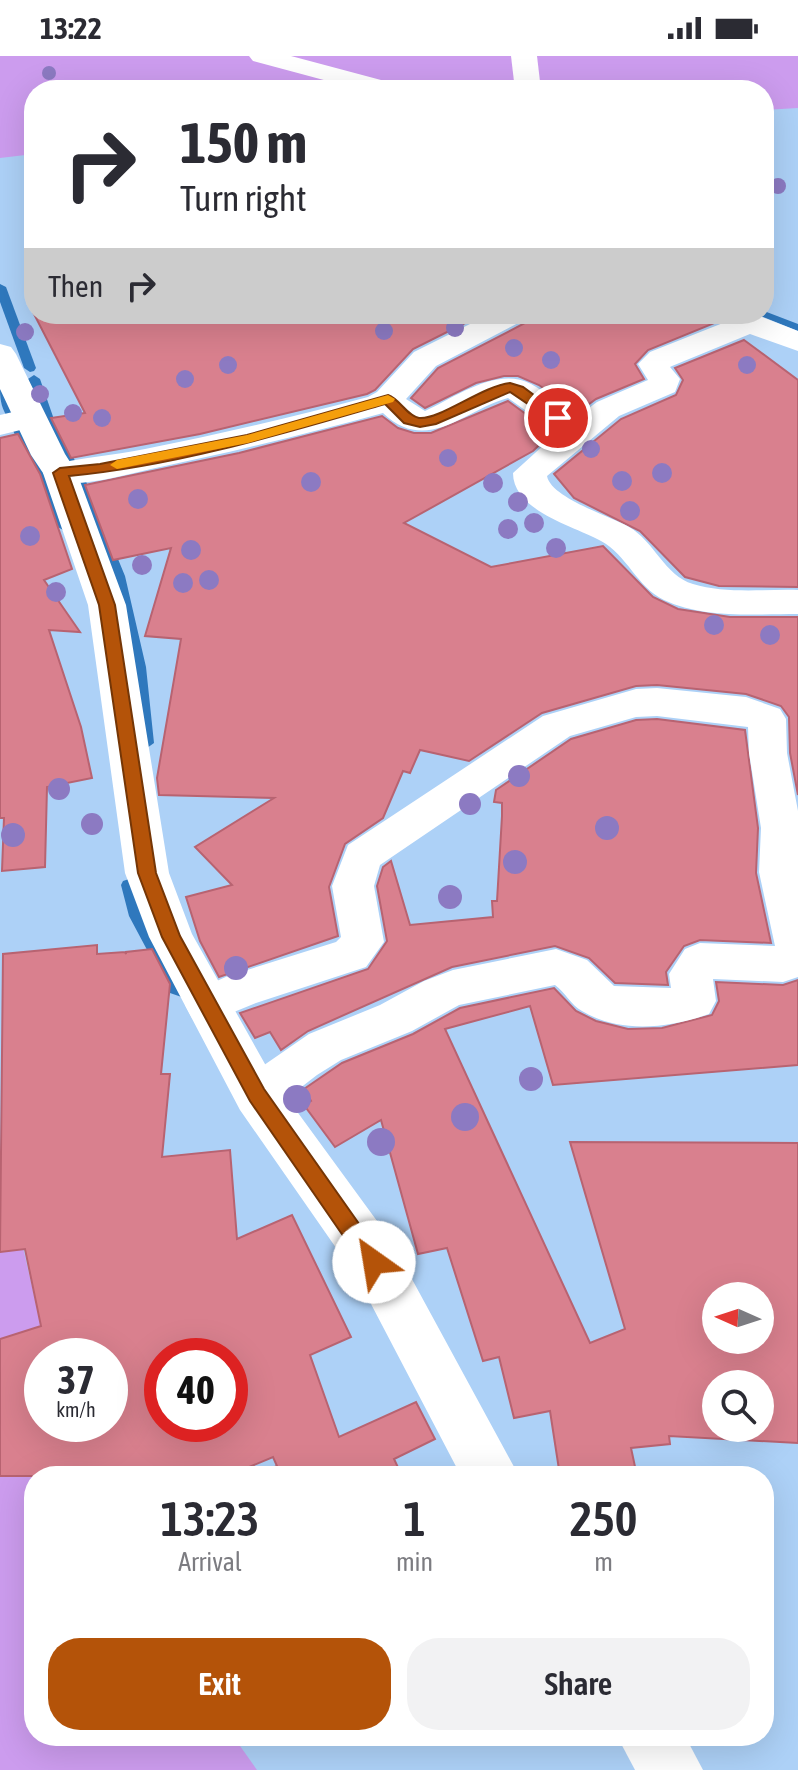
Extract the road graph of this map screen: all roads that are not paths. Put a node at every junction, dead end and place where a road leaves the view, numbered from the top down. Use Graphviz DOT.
graph roads {
  1 [pos="262,56"];
  2 [pos="524,56"];
  3 [pos="353,80"];
  4 [pos="527,80"];
  5 [pos="493,324"];
  6 [pos="728,324"];
  7 [pos="750,324"];
  8 [pos="798,342"];
  9 [pos="0,354"];
  10 [pos="388,399"];
  11 [pos="15,421"];
  12 [pos="578,433"];
  13 [pos="60,473"];
  14 [pos="798,602"];
  15 [pos="798,956"];
  16 [pos="207,1005"];
  17 [pos="257,1095"];
  18 [pos="485,1466"];
  19 [pos="655,1746"];
  20 [pos="672,1770"];
  1 -- 3 [label="street"];
  2 -- 4 [label="street"];
  5 -- 10 [label="street"];
  6 -- 12 [label="street"];
  7 -- 8 [label="street"];
  9 -- 11 [label="street"];
  10 -- 12 [label="street"];
  10 -- 13 [label="street"];
  11 -- 13 [label="street"];
  12 -- 14 [label="street"];
  13 -- 16 [label="street"];
  15 -- 16 [label="street"];
  15 -- 17 [label="street"];
  16 -- 17 [label="street"];
  17 -- 18 [label="street"];
  19 -- 20 [label="street"];
}
